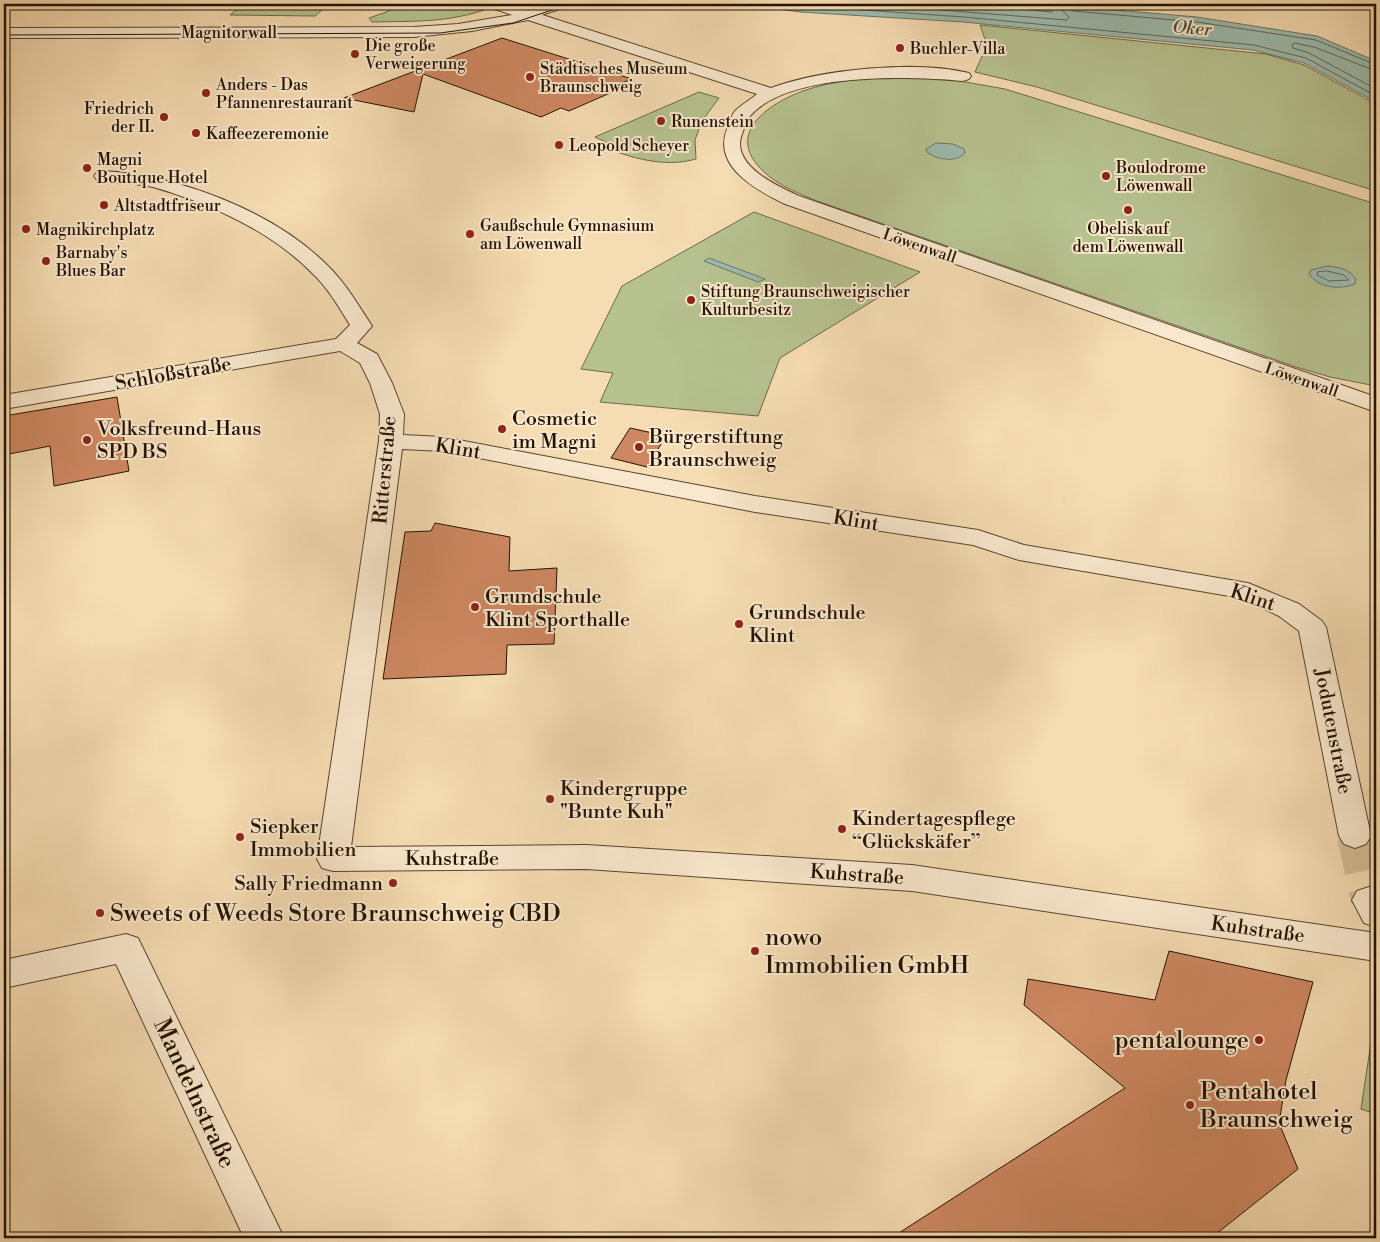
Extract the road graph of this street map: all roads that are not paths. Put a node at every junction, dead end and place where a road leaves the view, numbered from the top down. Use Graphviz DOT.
graph roads {
  1 [pos="494,4"];
  2 [pos="561,4"];
  3 [pos="529,15"];
  4 [pos="4,33"];
  5 [pos="963,76"];
  6 [pos="772,94"];
  7 [pos="103,176"];
  8 [pos="343,344"];
  9 [pos="4,402"];
  10 [pos="1376,405"];
  11 [pos="390,441"];
  12 [pos="1312,627"];
  13 [pos="1355,836"];
  14 [pos="333,859"];
  15 [pos="1376,947"];
  16 [pos="4,974"];
  17 [pos="264,1238"];
  1 -- 3 [label="street"];
  2 -- 3 [label="street, Magnitorwall"];
  3 -- 4 [label="street, Magnitorwall"];
  3 -- 6 [label="street"];
  5 -- 6 [label="street, Löwenwall"];
  6 -- 10 [label="street, Löwenwall"];
  7 -- 8 [label="street"];
  8 -- 9 [label="street, Schloßstraße"];
  8 -- 11 [label="street, Ritterstraße"];
  11 -- 12 [label="street, Klint"];
  11 -- 14 [label="street, Ritterstraße"];
  12 -- 13 [label="street, Jodutenstraße"];
  14 -- 15 [label="street, Kuhstraße"];
  16 -- 17 [label="street, Mandelnstraße"];
}
